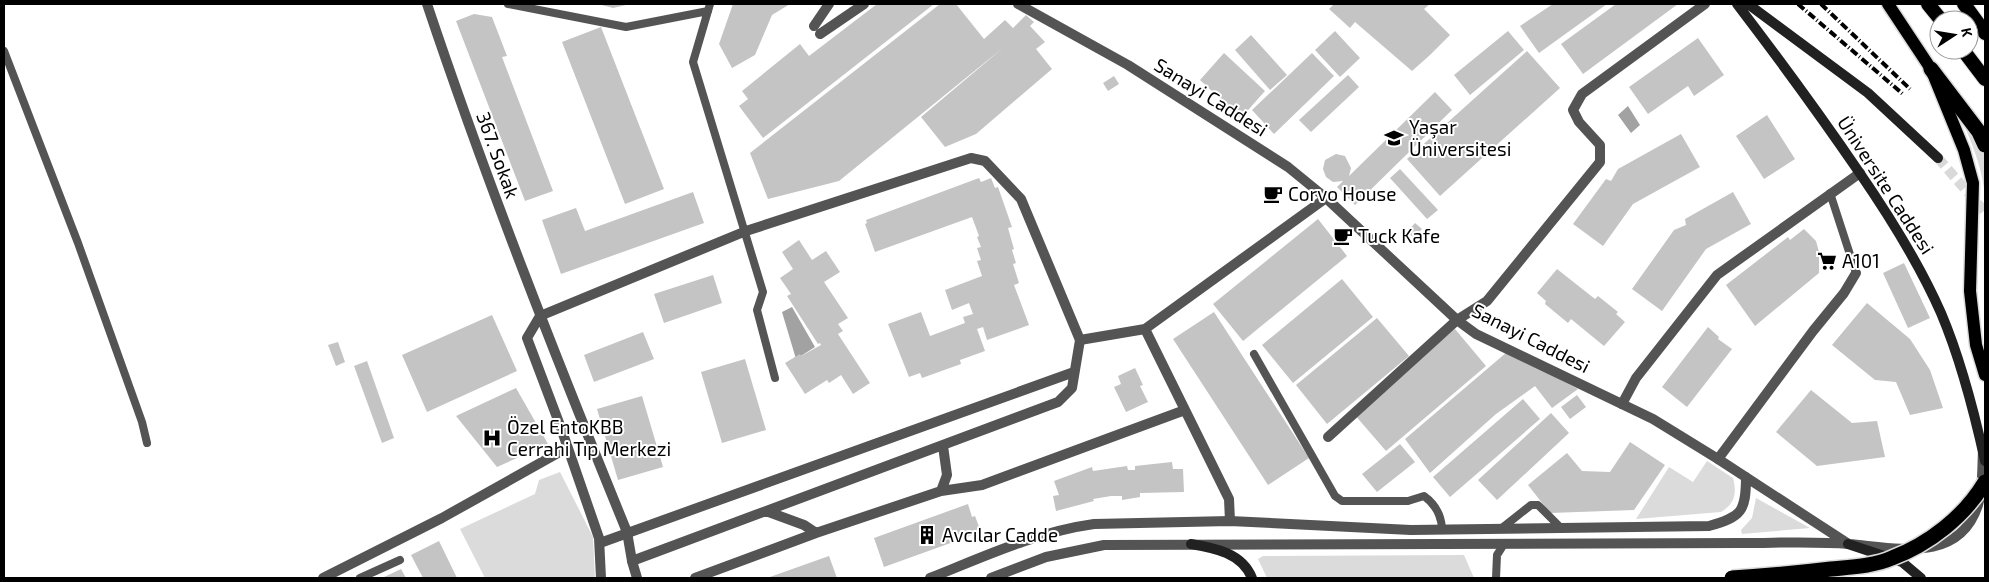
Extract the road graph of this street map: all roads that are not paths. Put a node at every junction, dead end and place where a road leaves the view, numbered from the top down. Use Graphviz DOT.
graph roads {
  1 [pos="427,4"];
  2 [pos="508,4"];
  3 [pos="830,4"];
  4 [pos="864,4"];
  5 [pos="1018,4"];
  6 [pos="1705,4"];
  7 [pos="1737,4"];
  8 [pos="1748,4"];
  9 [pos="1888,4"];
  10 [pos="1964,4"];
  11 [pos="708,7"];
  12 [pos="1985,33"];
  13 [pos="4,51"];
  14 [pos="1971,60"];
  15 [pos="1931,69"];
  16 [pos="1985,79"];
  17 [pos="1985,145"];
  18 [pos="1938,158"];
  19 [pos="1860,173"];
  20 [pos="1830,193"];
  21 [pos="1326,198"];
  22 [pos="746,231"];
  23 [pos="1856,273"];
  24 [pos="540,316"];
  25 [pos="1457,320"];
  26 [pos="1145,329"];
  27 [pos="1080,340"];
  28 [pos="1254,354"];
  29 [pos="1074,372"];
  30 [pos="1985,375"];
  31 [pos="775,378"];
  32 [pos="1622,404"];
  33 [pos="1185,410"];
  34 [pos="1328,437"];
  35 [pos="147,443"];
  36 [pos="943,446"];
  37 [pos="567,448"];
  38 [pos="1983,450"];
  39 [pos="1718,459"];
  40 [pos="1985,461"];
  41 [pos="1746,477"];
  42 [pos="1985,482"];
  43 [pos="941,491"];
  44 [pos="766,511"];
  45 [pos="1230,521"];
  46 [pos="1560,527"];
  47 [pos="1442,528"];
  48 [pos="1502,528"];
  49 [pos="627,532"];
  50 [pos="816,533"];
  51 [pos="600,543"];
  52 [pos="1191,544"];
  53 [pos="1504,544"];
  54 [pos="1848,544"];
  55 [pos="400,560"];
  56 [pos="632,561"];
  57 [pos="323,578"];
  58 [pos="360,578"];
  59 [pos="601,578"];
  60 [pos="637,578"];
  61 [pos="695,578"];
  62 [pos="930,578"];
  63 [pos="991,578"];
  64 [pos="1252,578"];
  65 [pos="1496,578"];
  66 [pos="1732,578"];
  67 [pos="1921,578"];
  1 -- 24 [label="street, 367. Sokak"];
  2 -- 11 [label="lane"];
  3 -- 4 [label="street"];
  5 -- 21 [label="street, Sanayi Caddesi"];
  6 -- 25 [label="street"];
  7 -- 19 [label="main road, Üniversite Caddesi"];
  8 -- 18 [label="main road"];
  9 -- 15 [label="main road"];
  10 -- 12 [label="highway"];
  11 -- 22 [label="lane"];
  13 -- 35 [label="lane"];
  14 -- 16 [label="highway"];
  15 -- 17 [label="highway"];
  15 -- 30 [label="main road"];
  19 -- 20 [label="street"];
  19 -- 38 [label="main road, Üniversite Caddesi"];
  20 -- 23 [label="lane"];
  20 -- 32 [label="street"];
  21 -- 25 [label="street, Sanayi Caddesi"];
  21 -- 26 [label="street"];
  22 -- 24 [label="street"];
  22 -- 27 [label="street"];
  22 -- 31 [label="lane"];
  23 -- 39 [label="street"];
  24 -- 37 [label="street"];
  24 -- 49 [label="street, 367. Sokak"];
  25 -- 32 [label="street, Sanayi Caddesi"];
  25 -- 34 [label="street"];
  26 -- 27 [label="street"];
  26 -- 33 [label="street"];
  27 -- 29 [label="street"];
  28 -- 47 [label="lane"];
  29 -- 36 [label="street"];
  29 -- 49 [label="street"];
  32 -- 39 [label="street, Sanayi Caddesi"];
  33 -- 43 [label="street"];
  33 -- 45 [label="street"];
  36 -- 43 [label="street"];
  36 -- 44 [label="street"];
  37 -- 51 [label="street"];
  37 -- 57 [label="street"];
  38 -- 40 [label="main road, Üniversite Caddesi"];
  38 -- 54 [label="street"];
  39 -- 41 [label="street, Sanayi Caddesi"];
  41 -- 46 [label="street"];
  41 -- 54 [label="street, Sanayi Caddesi"];
  42 -- 66 [label="highway, bridge"];
  43 -- 50 [label="street"];
  44 -- 50 [label="street"];
  44 -- 56 [label="street"];
  45 -- 47 [label="street"];
  45 -- 62 [label="street"];
  46 -- 48 [label="street"];
  46 -- 48 [label="lane"];
  47 -- 48 [label="street"];
  49 -- 51 [label="street"];
  49 -- 56 [label="street, 367. Sokak"];
  50 -- 61 [label="street"];
  51 -- 59 [label="street"];
  52 -- 53 [label="street"];
  52 -- 63 [label="street"];
  52 -- 64 [label="main road"];
  53 -- 54 [label="street"];
  53 -- 65 [label="lane"];
  54 -- 67 [label="main road"];
  55 -- 58 [label="lane"];
  56 -- 60 [label="street, 367. Sokak"];
}
